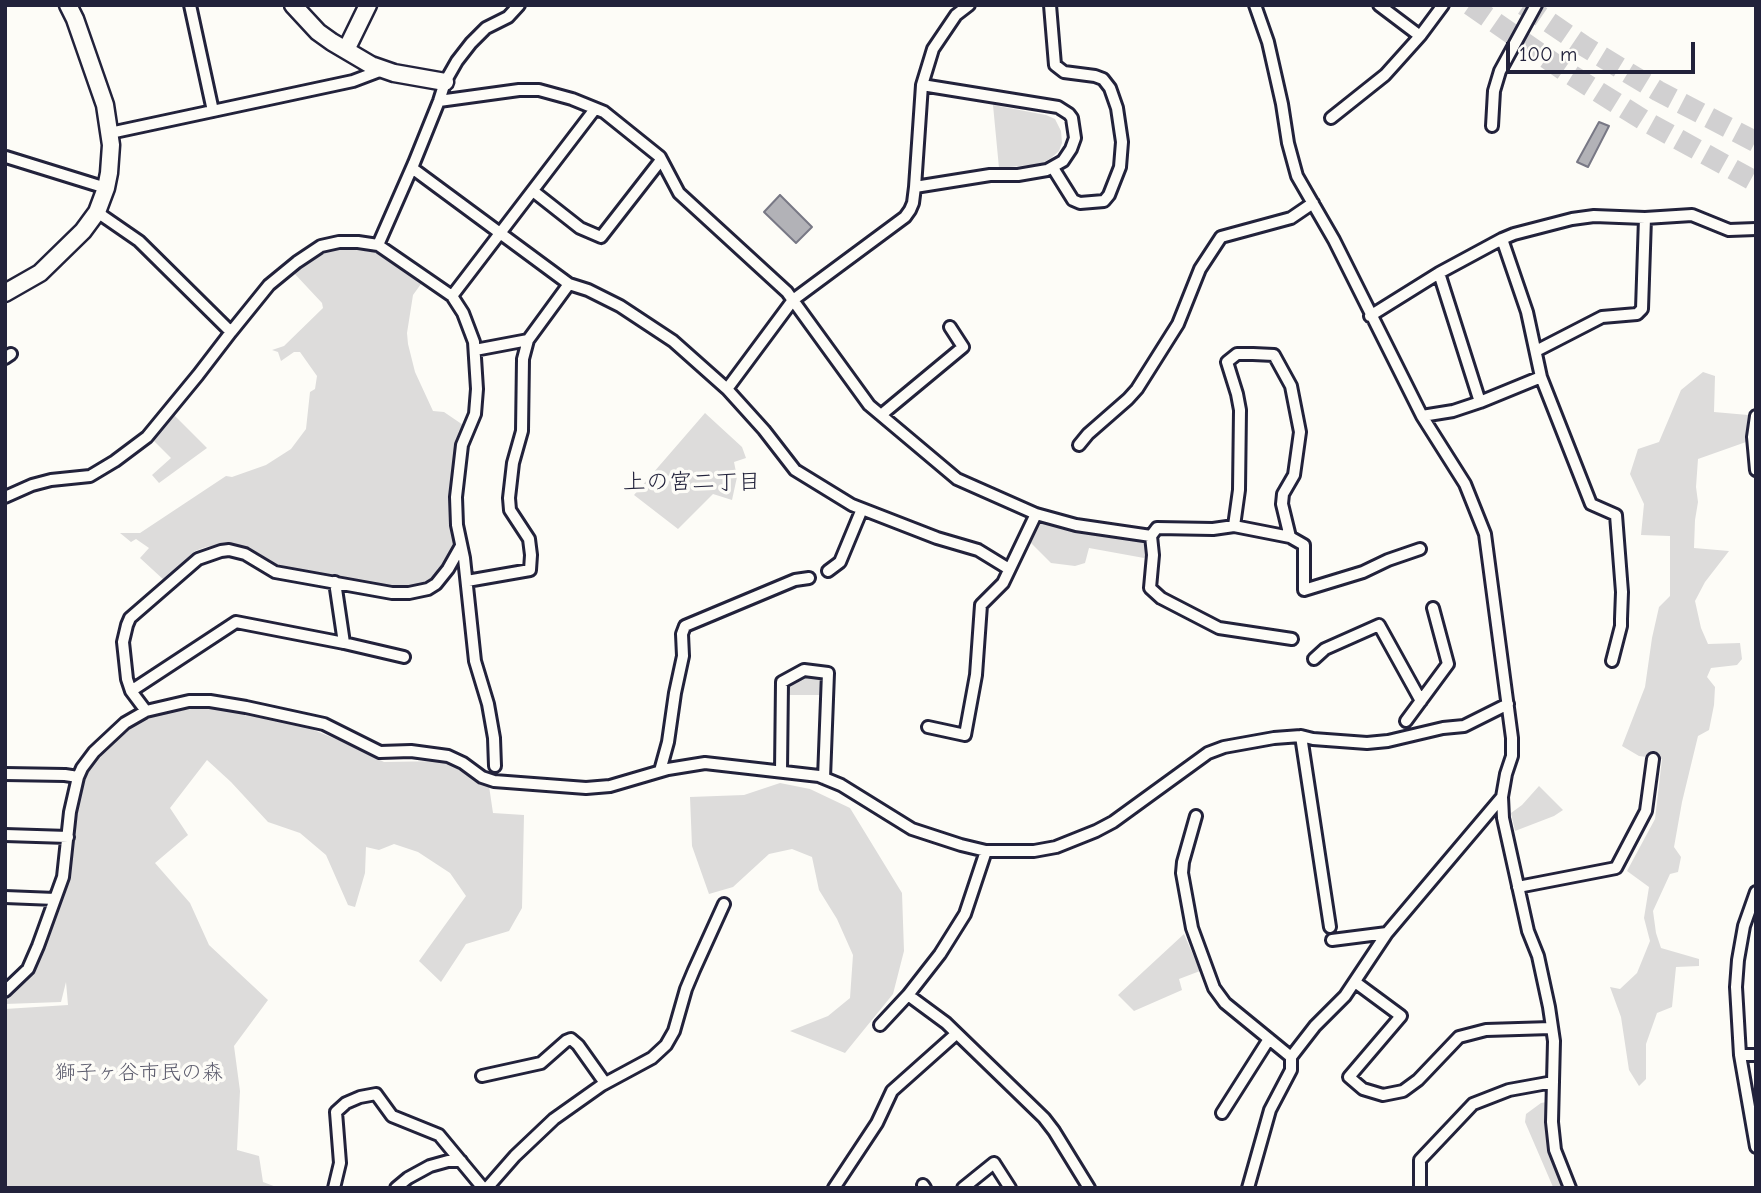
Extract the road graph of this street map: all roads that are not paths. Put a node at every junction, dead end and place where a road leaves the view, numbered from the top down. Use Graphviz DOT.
graph roads {
  1 [pos="68,5"];
  2 [pos="190,5"];
  3 [pos="293,5"];
  4 [pos="368,5"];
  5 [pos="519,5"];
  6 [pos="969,5"];
  7 [pos="1050,5"];
  8 [pos="1255,5"];
  9 [pos="1380,5"];
  10 [pos="1443,5"];
  11 [pos="1536,5"];
  12 [pos="1420,36"];
  13 [pos="346,50"];
  14 [pos="382,70"];
  15 [pos="445,82"];
  16 [pos="922,86"];
  17 [pos="439,101"];
  18 [pos="595,108"];
  19 [pos="213,111"];
  20 [pos="1331,118"];
  21 [pos="1492,126"];
  22 [pos="110,133"];
  23 [pos="6,157"];
  24 [pos="661,160"];
  25 [pos="412,168"];
  26 [pos="1053,168"];
  27 [pos="915,187"];
  28 [pos="106,188"];
  29 [pos="533,191"];
  30 [pos="1313,203"];
  31 [pos="97,212"];
  32 [pos="1645,218"];
  33 [pos="1756,229"];
  34 [pos="500,233"];
  35 [pos="1502,239"];
  36 [pos="378,245"];
  37 [pos="1439,273"];
  38 [pos="569,285"];
  39 [pos="5,293"];
  40 [pos="453,296"];
  41 [pos="793,300"];
  42 [pos="1370,316"];
  43 [pos="950,327"];
  44 [pos="231,332"];
  45 [pos="528,340"];
  46 [pos="475,350"];
  47 [pos="1536,351"];
  48 [pos="1541,377"];
  49 [pos="727,389"];
  50 [pos="1480,402"];
  51 [pos="881,415"];
  52 [pos="1422,416"];
  53 [pos="1756,416"];
  54 [pos="1079,444"];
  55 [pos="1756,470"];
  56 [pos="5,497"];
  57 [pos="862,509"];
  58 [pos="1036,514"];
  59 [pos="1234,526"];
  60 [pos="1151,536"];
  61 [pos="1290,537"];
  62 [pos="461,546"];
  63 [pos="1420,549"];
  64 [pos="1009,569"];
  65 [pos="828,571"];
  66 [pos="809,578"];
  67 [pos="467,581"];
  68 [pos="335,582"];
  69 [pos="1433,608"];
  70 [pos="1293,639"];
  71 [pos="344,643"];
  72 [pos="404,657"];
  73 [pos="1314,659"];
  74 [pos="1612,661"];
  75 [pos="131,691"];
  76 [pos="1421,701"];
  77 [pos="1508,704"];
  78 [pos="146,711"];
  79 [pos="1406,721"];
  80 [pos="928,727"];
  81 [pos="1301,736"];
  82 [pos="1653,759"];
  83 [pos="495,766"];
  84 [pos="660,771"];
  85 [pos="781,771"];
  86 [pos="5,775"];
  87 [pos="78,776"];
  88 [pos="824,778"];
  89 [pos="1502,797"];
  90 [pos="1196,816"];
  91 [pos="5,835"];
  92 [pos="68,837"];
  93 [pos="986,851"];
  94 [pos="1518,887"];
  95 [pos="1756,891"];
  96 [pos="5,897"];
  97 [pos="55,899"];
  98 [pos="724,904"];
  99 [pos="1330,927"];
  100 [pos="1387,933"];
  101 [pos="1332,940"];
  102 [pos="1354,982"];
  103 [pos="5,991"];
  104 [pos="908,995"];
  105 [pos="880,1025"];
  106 [pos="1551,1027"];
  107 [pos="956,1034"];
  108 [pos="1269,1039"];
  109 [pos="1741,1055"];
  110 [pos="1756,1055"];
  111 [pos="1291,1057"];
  112 [pos="482,1076"];
  113 [pos="1553,1082"];
  114 [pos="605,1083"];
  115 [pos="1222,1113"];
  116 [pos="1756,1147"];
  117 [pos="461,1161"];
  118 [pos="334,1188"];
  119 [pos="396,1188"];
  120 [pos="485,1188"];
  121 [pos="834,1188"];
  122 [pos="963,1188"];
  123 [pos="1010,1188"];
  124 [pos="1088,1188"];
  125 [pos="1248,1188"];
  126 [pos="1420,1188"];
  127 [pos="1570,1188"];
  1 -- 22 [label="main road"];
  2 -- 19 [label="street"];
  3 -- 13 [label="main road"];
  4 -- 13 [label="main road"];
  5 -- 15 [label="street"];
  6 -- 16 [label="street"];
  7 -- 26 [label="street"];
  8 -- 30 [label="street"];
  9 -- 12 [label="street"];
  10 -- 12 [label="street"];
  11 -- 21 [label="street"];
  12 -- 20 [label="street"];
  13 -- 14 [label="main road"];
  14 -- 15 [label="main road"];
  14 -- 19 [label="street"];
  15 -- 17 [label="street"];
  16 -- 26 [label="street"];
  16 -- 27 [label="street"];
  17 -- 18 [label="street"];
  17 -- 25 [label="street"];
  18 -- 24 [label="street"];
  18 -- 29 [label="street"];
  19 -- 22 [label="street"];
  22 -- 28 [label="main road"];
  23 -- 28 [label="street"];
  24 -- 29 [label="street"];
  24 -- 41 [label="street"];
  25 -- 34 [label="street"];
  25 -- 36 [label="street"];
  26 -- 27 [label="street"];
  27 -- 41 [label="street"];
  28 -- 31 [label="main road"];
  29 -- 34 [label="street"];
  30 -- 42 [label="street"];
  30 -- 54 [label="street"];
  31 -- 39 [label="main road"];
  31 -- 44 [label="street"];
  32 -- 33 [label="street"];
  32 -- 35 [label="street"];
  32 -- 47 [label="street"];
  34 -- 38 [label="street"];
  34 -- 40 [label="street"];
  35 -- 37 [label="street"];
  35 -- 47 [label="street"];
  36 -- 40 [label="street"];
  36 -- 44 [label="street"];
  37 -- 42 [label="street"];
  37 -- 50 [label="street"];
  38 -- 45 [label="street"];
  38 -- 49 [label="street"];
  40 -- 46 [label="street"];
  41 -- 49 [label="street"];
  41 -- 51 [label="street"];
  42 -- 52 [label="street"];
  43 -- 51 [label="street"];
  44 -- 56 [label="street"];
  45 -- 46 [label="street"];
  45 -- 67 [label="street"];
  46 -- 62 [label="street"];
  47 -- 48 [label="street"];
  48 -- 50 [label="street"];
  48 -- 74 [label="street"];
  49 -- 57 [label="street"];
  50 -- 52 [label="street"];
  51 -- 58 [label="street"];
  52 -- 77 [label="street"];
  53 -- 55 [label="street"];
  57 -- 64 [label="street"];
  57 -- 65 [label="street"];
  58 -- 60 [label="street"];
  58 -- 64 [label="street"];
  59 -- 60 [label="street"];
  59 -- 61 [label="street"];
  59 -- 61 [label="street"];
  60 -- 70 [label="street"];
  61 -- 63 [label="street"];
  62 -- 67 [label="street"];
  62 -- 68 [label="street"];
  64 -- 80 [label="street"];
  66 -- 84 [label="street"];
  67 -- 83 [label="street"];
  68 -- 71 [label="street"];
  68 -- 75 [label="street"];
  69 -- 76 [label="street"];
  71 -- 72 [label="street"];
  71 -- 75 [label="street"];
  73 -- 76 [label="street"];
  75 -- 78 [label="street"];
  76 -- 79 [label="street"];
  77 -- 81 [label="street"];
  77 -- 89 [label="street"];
  78 -- 84 [label="street"];
  78 -- 87 [label="street"];
  81 -- 93 [label="street"];
  81 -- 99 [label="street"];
  82 -- 94 [label="street"];
  84 -- 85 [label="street"];
  85 -- 88 [label="street"];
  85 -- 88 [label="street"];
  86 -- 87 [label="street"];
  87 -- 92 [label="street"];
  88 -- 93 [label="street"];
  89 -- 94 [label="street"];
  89 -- 100 [label="street"];
  90 -- 108 [label="street"];
  91 -- 92 [label="street"];
  92 -- 97 [label="street"];
  93 -- 104 [label="street"];
  94 -- 106 [label="street"];
  95 -- 109 [label="street"];
  96 -- 97 [label="street"];
  97 -- 103 [label="street"];
  98 -- 114 [label="street"];
  100 -- 101 [label="street"];
  100 -- 102 [label="street"];
  102 -- 106 [label="street"];
  102 -- 111 [label="street"];
  104 -- 105 [label="street"];
  104 -- 107 [label="street"];
  106 -- 113 [label="street"];
  107 -- 121 [label="street"];
  107 -- 124 [label="street"];
  108 -- 111 [label="street"];
  108 -- 115 [label="street"];
  109 -- 110 [label="street"];
  109 -- 116 [label="street"];
  111 -- 125 [label="street"];
  112 -- 114 [label="street"];
  113 -- 126 [label="street"];
  113 -- 127 [label="street"];
  114 -- 120 [label="street"];
  117 -- 118 [label="street"];
  117 -- 119 [label="street"];
  117 -- 120 [label="street"];
  122 -- 123 [label="street"];
}
